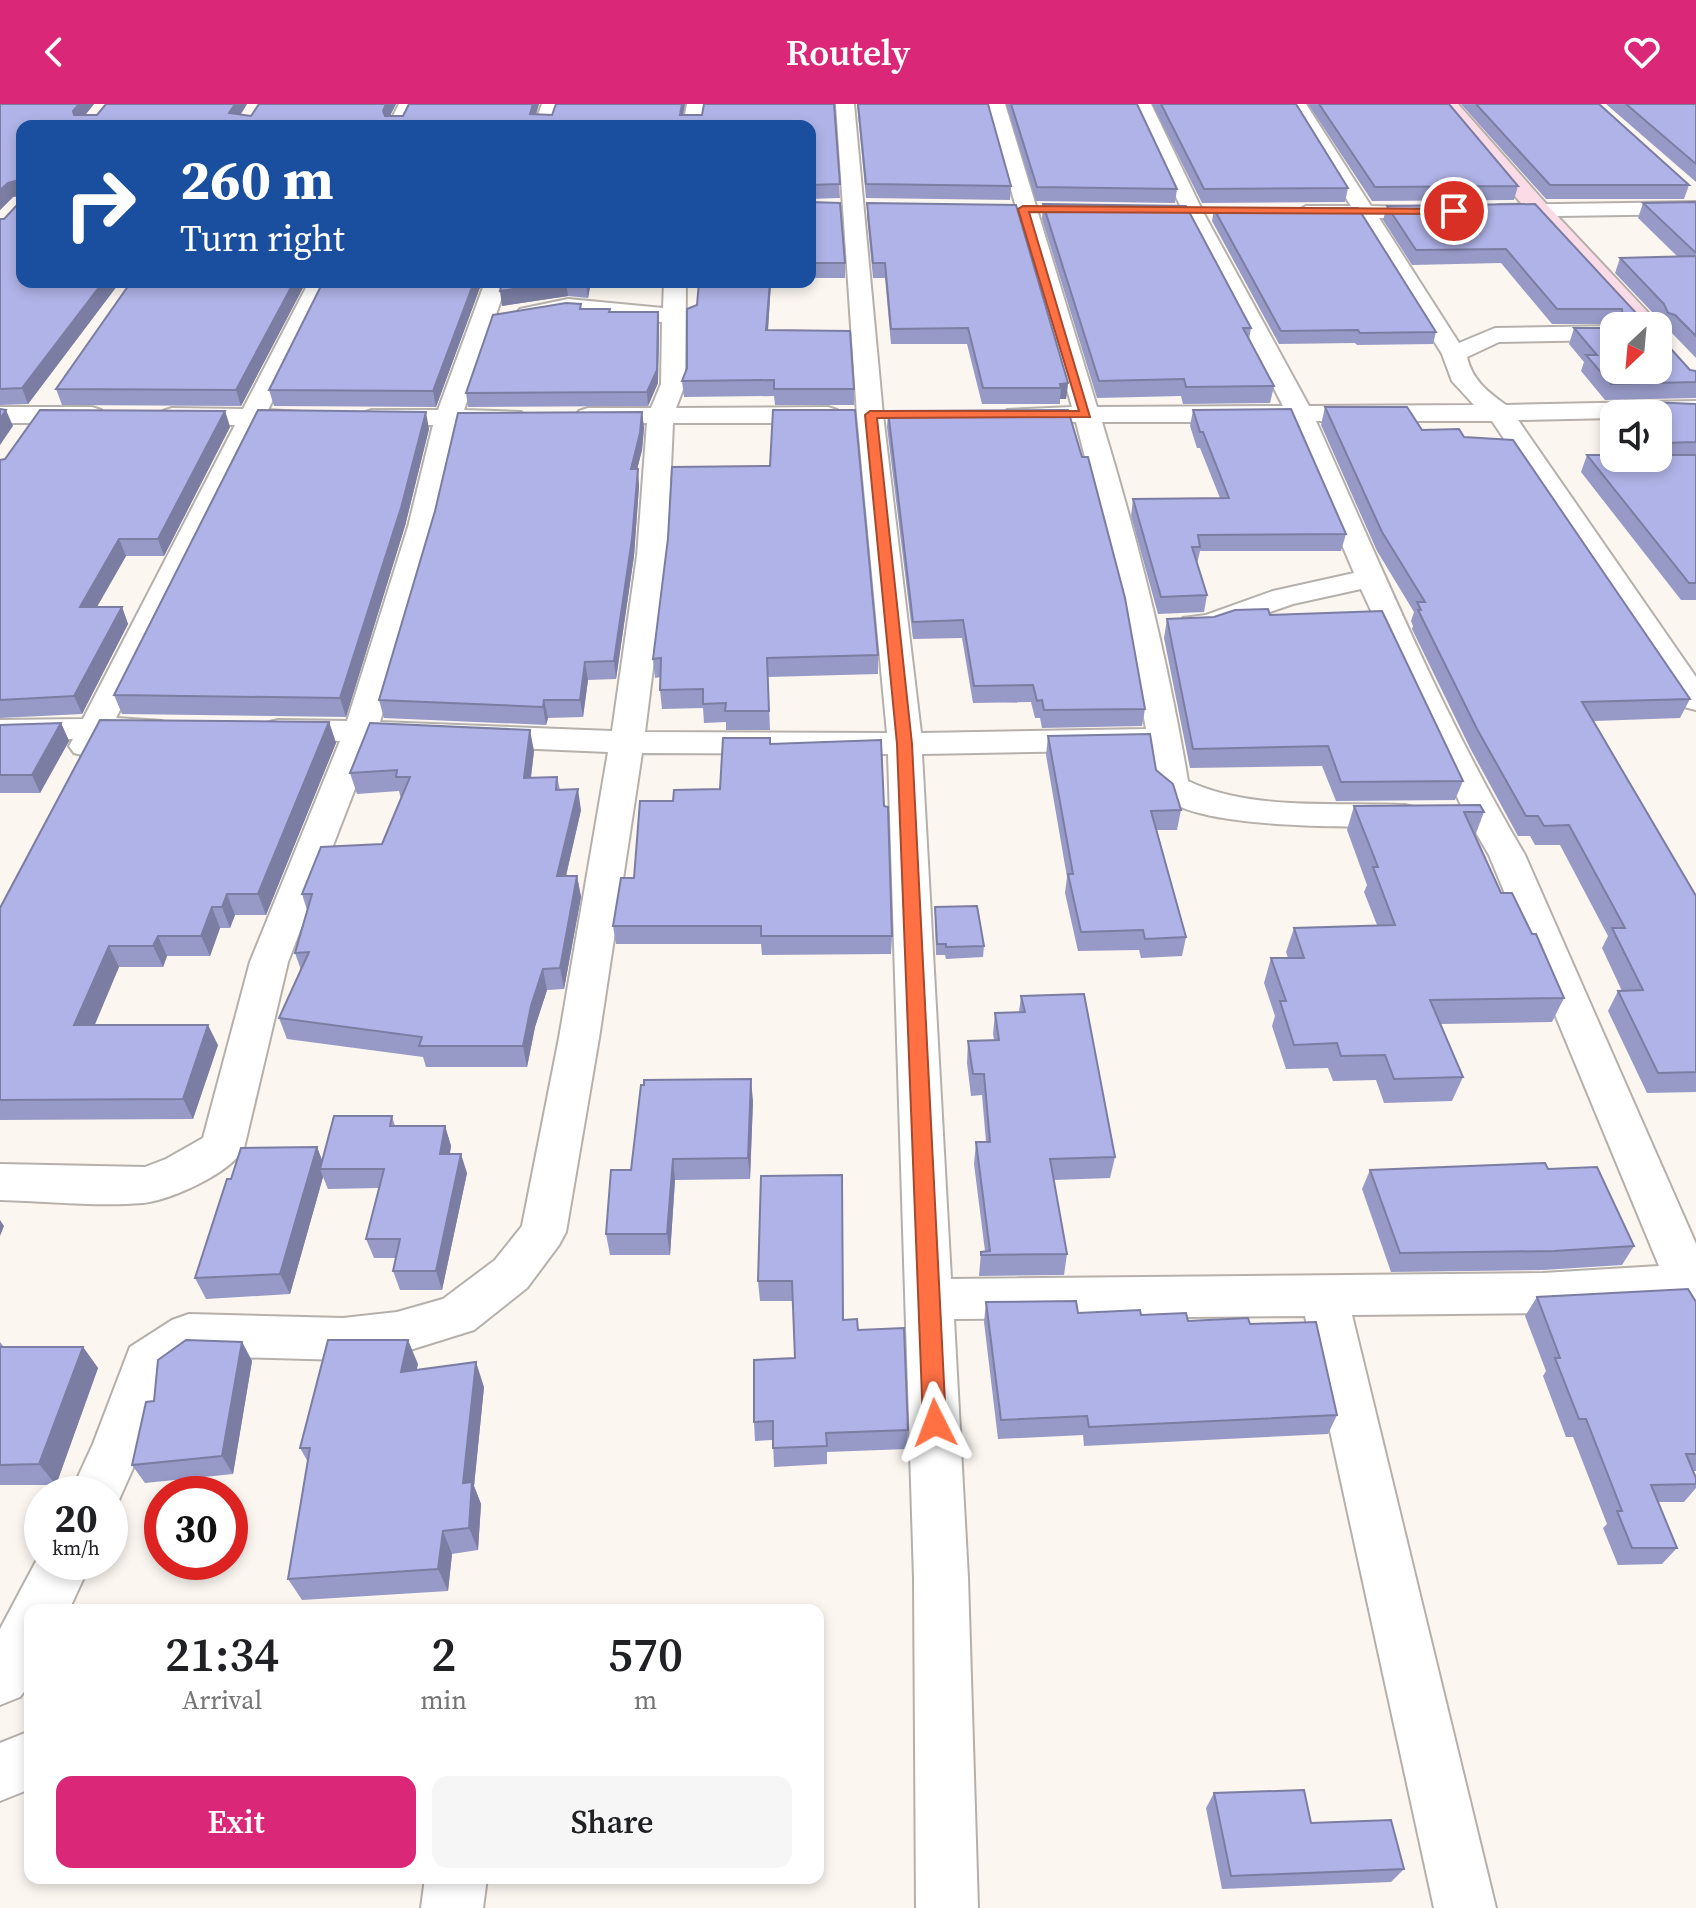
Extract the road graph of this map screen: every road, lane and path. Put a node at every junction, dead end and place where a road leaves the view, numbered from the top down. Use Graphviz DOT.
graph roads {
  1 [pos="845,104"];
  2 [pos="996,104"];
  3 [pos="1142,104"];
  4 [pos="1297,104"];
  5 [pos="1447,104"];
  6 [pos="1696,208"];
  7 [pos="1015,209"];
  8 [pos="1054,209"];
  9 [pos="1540,211"];
  10 [pos="1162,212"];
  11 [pos="1193,212"];
  12 [pos="1225,212"];
  13 [pos="1288,212"];
  14 [pos="1368,212"];
  15 [pos="317,288"];
  16 [pos="494,288"];
  17 [pos="675,288"];
  18 [pos="1634,312"];
  19 [pos="675,316"];
  20 [pos="485,319"];
  21 [pos="1600,333"];
  22 [pos="1454,354"];
  23 [pos="55,390"];
  24 [pos="1696,409"];
  25 [pos="1500,413"];
  26 [pos="661,414"];
  27 [pos="1300,414"];
  28 [pos="0,415"];
  29 [pos="886,415"];
  30 [pos="993,415"];
  31 [pos="1086,415"];
  32 [pos="113,416"];
  33 [pos="144,416"];
  34 [pos="540,416"];
  35 [pos="570,416"];
  36 [pos="249,418"];
  37 [pos="448,418"];
  38 [pos="30,425"];
  39 [pos="1371,578"];
  40 [pos="1142,627"];
  41 [pos="1696,700"];
  42 [pos="96,727"];
  43 [pos="184,729"];
  44 [pos="243,729"];
  45 [pos="0,730"];
  46 [pos="361,730"];
  47 [pos="1166,739"];
  48 [pos="627,742"];
  49 [pos="905,744"];
  50 [pos="74,769"];
  51 [pos="1458,814"];
  52 [pos="0,1182"];
  53 [pos="1694,1289"];
  54 [pos="1324,1295"];
  55 [pos="929,1299"];
  56 [pos="104,1476"];
  57 [pos="55,1580"];
  58 [pos="43,1604"];
  59 [pos="24,1639"];
  60 [pos="0,1677"];
  61 [pos="24,1762"];
  62 [pos="0,1772"];
  63 [pos="455,1884"];
  64 [pos="452,1908"];
  65 [pos="947,1908"];
  66 [pos="1465,1908"];
  1 -- 29 [label="street"];
  2 -- 7 [label="street"];
  3 -- 11 [label="street"];
  4 -- 14 [label="street"];
  5 -- 9 [label="street"];
  6 -- 9 [label="street"];
  7 -- 8 [label="street"];
  7 -- 31 [label="street"];
  9 -- 14 [label="street"];
  9 -- 18 [label="street"];
  10 -- 11 [label="street"];
  11 -- 12 [label="street"];
  11 -- 27 [label="street"];
  13 -- 14 [label="street"];
  14 -- 22 [label="street"];
  15 -- 36 [label="street"];
  16 -- 20 [label="street"];
  17 -- 19 [label="street"];
  19 -- 20 [label="street"];
  19 -- 26 [label="street"];
  20 -- 37 [label="street"];
  21 -- 22 [label="street"];
  22 -- 25 [label="street"];
  23 -- 38 [label="street"];
  24 -- 25 [label="street"];
  25 -- 27 [label="street"];
  25 -- 41 [label="street"];
  26 -- 29 [label="street"];
  26 -- 35 [label="street"];
  26 -- 48 [label="street"];
  27 -- 31 [label="street"];
  27 -- 39 [label="street"];
  28 -- 38 [label="street"];
  29 -- 49 [label="street"];
  30 -- 31 [label="street"];
  31 -- 40 [label="street"];
  32 -- 38 [label="street"];
  33 -- 36 [label="street"];
  34 -- 37 [label="street"];
  36 -- 37 [label="street"];
  36 -- 42 [label="street"];
  37 -- 46 [label="street"];
  39 -- 40 [label="street"];
  39 -- 51 [label="street"];
  40 -- 47 [label="street"];
  42 -- 43 [label="street"];
  42 -- 45 [label="street"];
  42 -- 50 [label="street"];
  44 -- 46 [label="street"];
  46 -- 48 [label="street"];
  46 -- 52 [label="street"];
  47 -- 49 [label="street"];
  47 -- 51 [label="street"];
  48 -- 49 [label="street"];
  48 -- 56 [label="street"];
  49 -- 55 [label="street"];
  51 -- 53 [label="street"];
  53 -- 54 [label="street"];
  54 -- 55 [label="street"];
  54 -- 66 [label="street"];
  55 -- 65 [label="street"];
  57 -- 58 [label="street"];
  59 -- 60 [label="street"];
  61 -- 62 [label="street"];
  63 -- 64 [label="street"];
}
